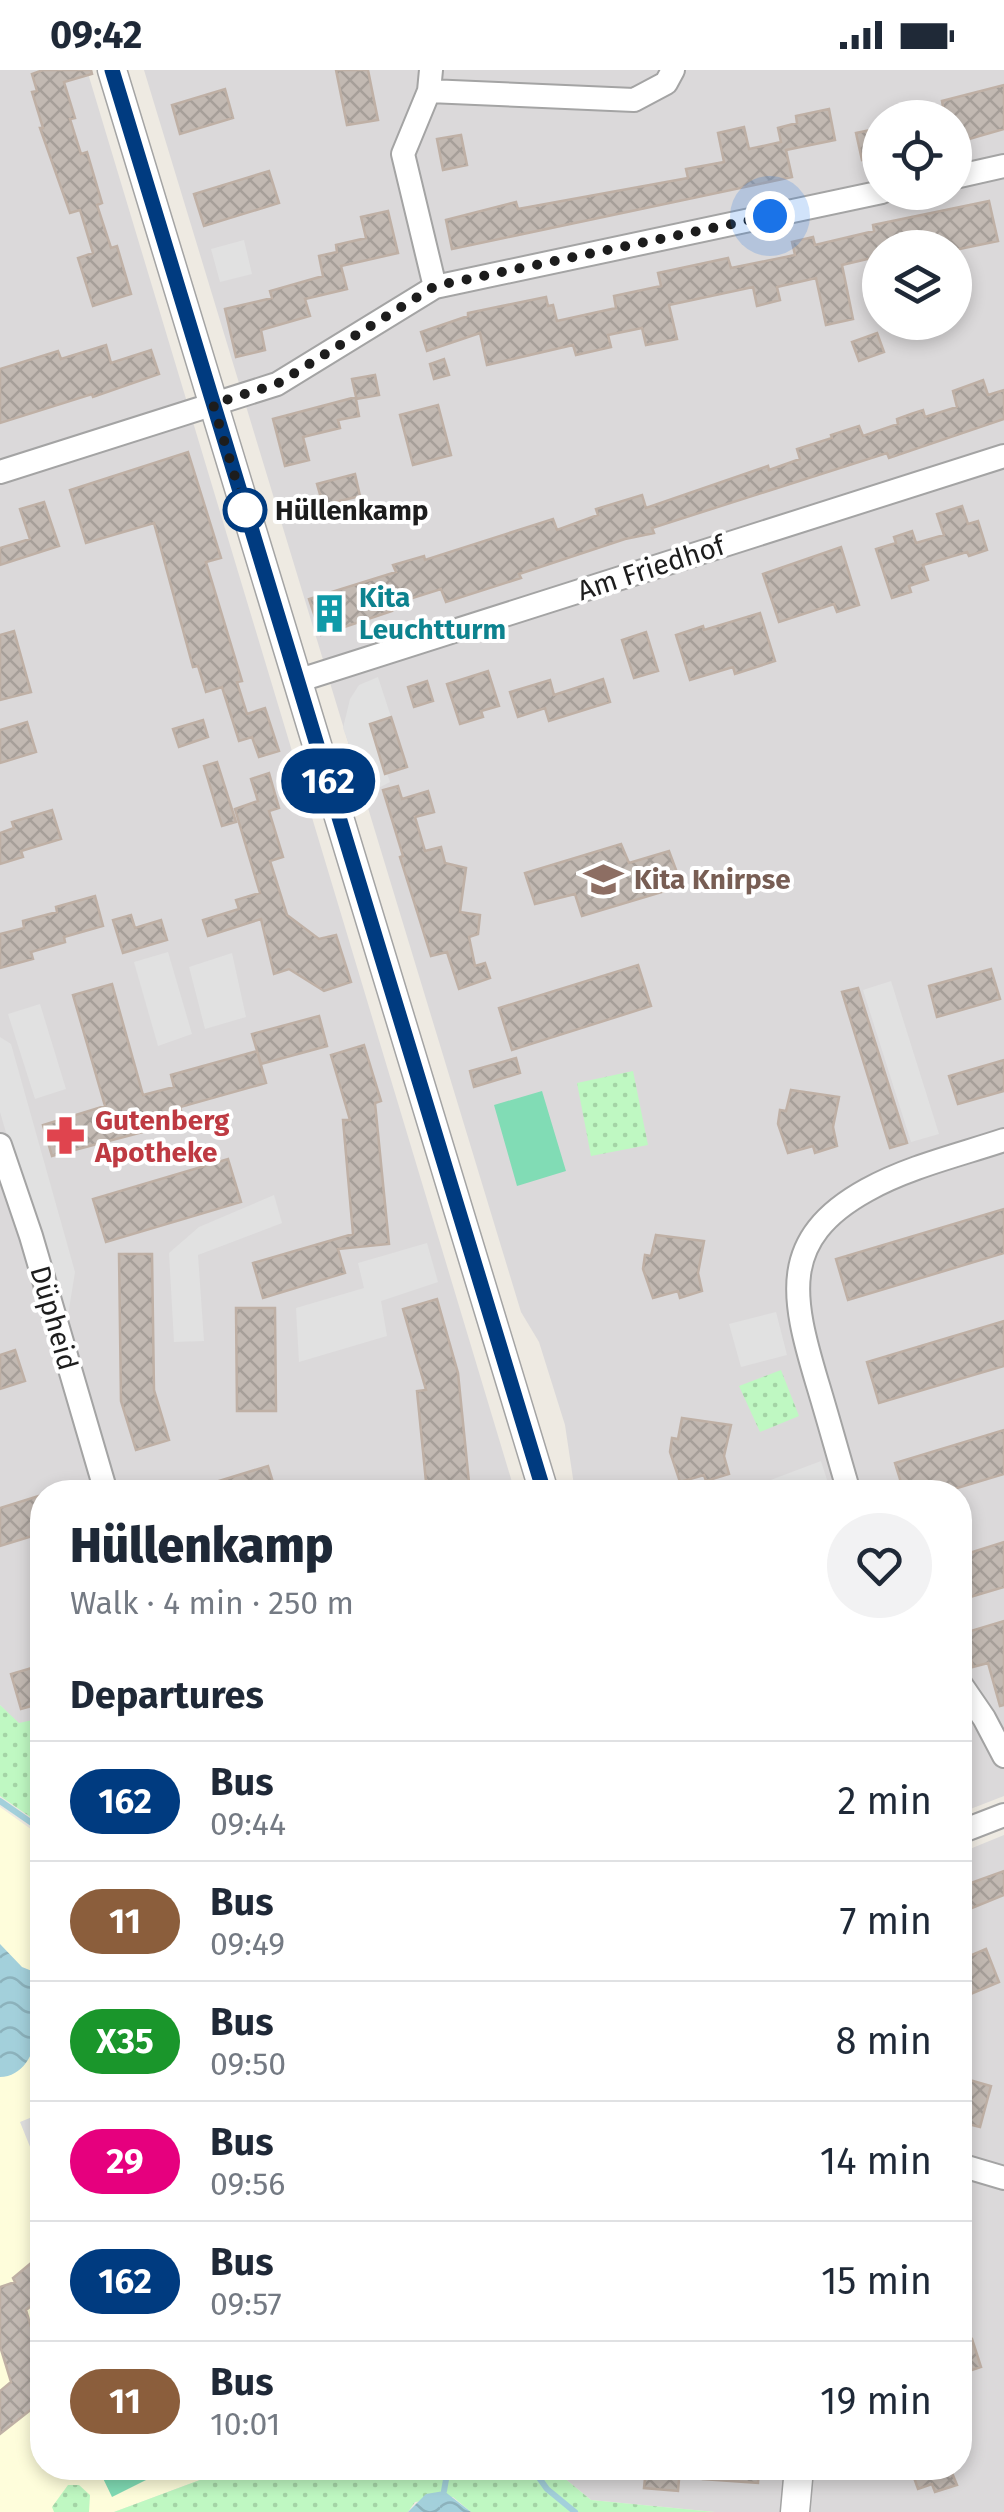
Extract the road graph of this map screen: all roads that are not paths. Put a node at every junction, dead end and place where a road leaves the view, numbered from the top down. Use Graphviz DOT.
graph roads {
  1 [pos="112,70"];
  2 [pos="672,70"];
  3 [pos="430,81"];
  4 [pos="1004,166"];
  5 [pos="972,173"];
  6 [pos="862,196"];
  7 [pos="435,286"];
  8 [pos="213,404"];
  9 [pos="1004,456"];
  10 [pos="0,472"];
  11 [pos="298,681"];
  12 [pos="1004,1140"];
  13 [pos="0,1145"];
  14 [pos="102,1480"];
  15 [pos="540,1480"];
  16 [pos="845,1480"];
  17 [pos="972,1700"];
  18 [pos="1004,1756"];
  19 [pos="1004,1815"];
  20 [pos="972,1827"];
  21 [pos="972,2168"];
  22 [pos="1004,2178"];
  23 [pos="798,2480"];
  24 [pos="795,2512"];
  1 -- 8 [label="street"];
  2 -- 3 [label="street"];
  3 -- 7 [label="street"];
  4 -- 5 [label="street"];
  6 -- 7 [label="street"];
  7 -- 8 [label="street"];
  8 -- 10 [label="street"];
  8 -- 11 [label="street"];
  9 -- 11 [label="street, Am Friedhof"];
  11 -- 15 [label="street"];
  12 -- 16 [label="street"];
  13 -- 14 [label="street, Düpheid"];
  17 -- 18 [label="street"];
  19 -- 20 [label="street"];
  21 -- 22 [label="street"];
  23 -- 24 [label="street"];
}
